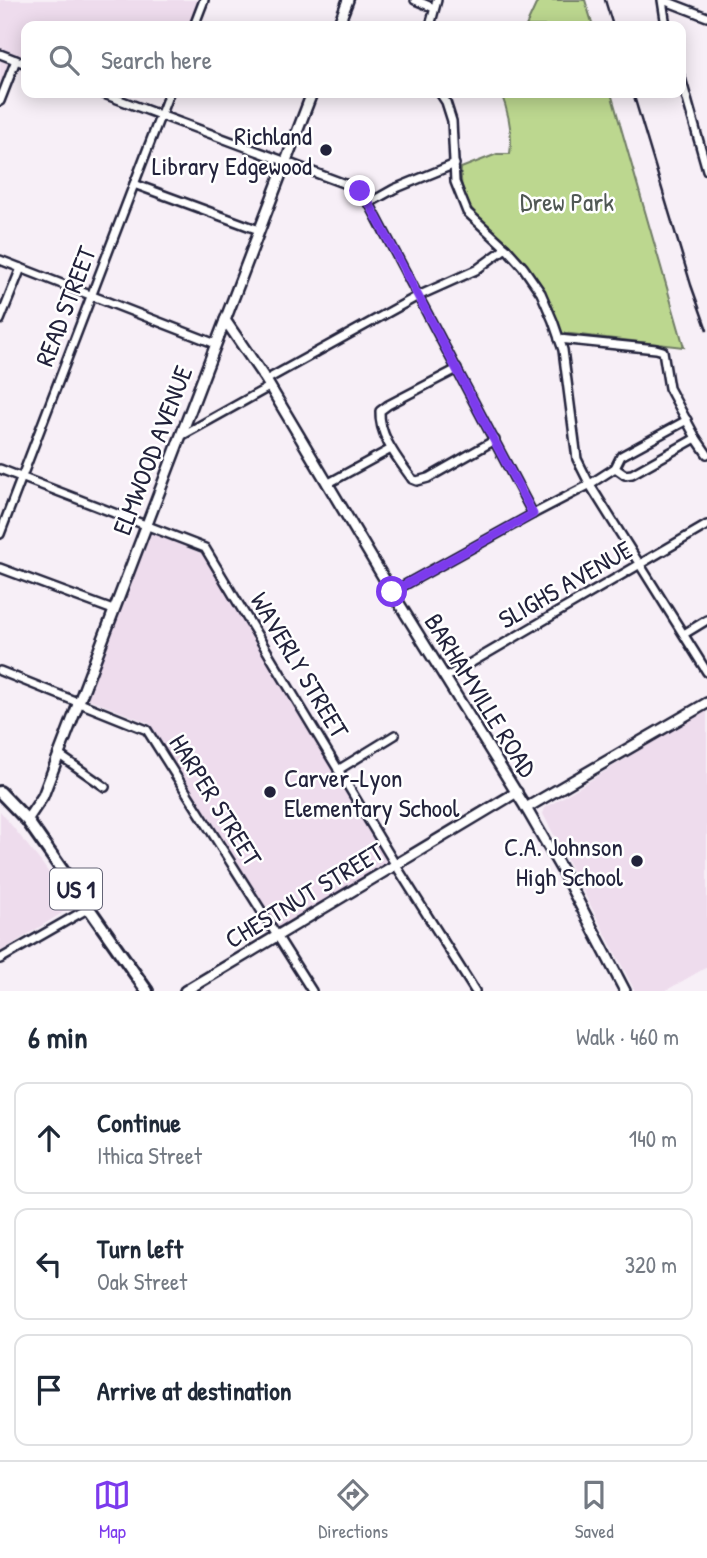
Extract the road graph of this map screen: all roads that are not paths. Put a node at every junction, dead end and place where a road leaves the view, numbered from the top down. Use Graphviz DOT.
graph roads {
  1 [pos="204,0"];
  2 [pos="348,0"];
  3 [pos="415,0"];
  4 [pos="663,0"];
  5 [pos="436,4"];
  6 [pos="707,18"];
  7 [pos="196,21"];
  8 [pos="340,21"];
  9 [pos="431,21"];
  10 [pos="665,21"];
  11 [pos="0,54"];
  12 [pos="16,60"];
  13 [pos="21,62"];
  14 [pos="686,96"];
  15 [pos="114,98"];
  16 [pos="167,98"];
  17 [pos="310,98"];
  18 [pos="442,98"];
  19 [pos="0,101"];
  20 [pos="160,115"];
  21 [pos="286,162"];
  22 [pos="455,164"];
  23 [pos="707,170"];
  24 [pos="134,184"];
  25 [pos="369,203"];
  26 [pos="259,230"];
  27 [pos="506,248"];
  28 [pos="0,260"];
  29 [pos="21,268"];
  30 [pos="92,295"];
  31 [pos="418,296"];
  32 [pos="0,320"];
  33 [pos="225,320"];
  34 [pos="559,340"];
  35 [pos="216,344"];
  36 [pos="457,369"];
  37 [pos="267,383"];
  38 [pos="687,420"];
  39 [pos="181,436"];
  40 [pos="696,438"];
  41 [pos="495,440"];
  42 [pos="391,449"];
  43 [pos="707,454"];
  44 [pos="615,468"];
  45 [pos="0,469"];
  46 [pos="22,478"];
  47 [pos="327,484"];
  48 [pos="590,485"];
  49 [pos="533,514"];
  50 [pos="146,525"];
  51 [pos="707,525"];
  52 [pos="0,534"];
  53 [pos="640,564"];
  54 [pos="0,568"];
  55 [pos="392,592"];
  56 [pos="113,610"];
  57 [pos="707,620"];
  58 [pos="684,634"];
  59 [pos="0,671"];
  60 [pos="707,671"];
  61 [pos="445,678"];
  62 [pos="78,702"];
  63 [pos="707,703"];
  64 [pos="395,735"];
  65 [pos="58,754"];
  66 [pos="338,770"];
  67 [pos="105,787"];
  68 [pos="0,792"];
  69 [pos="517,792"];
  70 [pos="526,808"];
  71 [pos="27,820"];
  72 [pos="394,864"];
  73 [pos="89,908"];
  74 [pos="278,936"];
  75 [pos="0,959"];
  76 [pos="147,991"];
  77 [pos="185,991"];
  78 [pos="312,991"];
  79 [pos="475,991"];
  80 [pos="625,991"];
  1 -- 7 [label="street"];
  2 -- 8 [label="street"];
  3 -- 5 [label="street"];
  4 -- 6 [label="street"];
  4 -- 10 [label="street"];
  5 -- 9 [label="street"];
  11 -- 12 [label="street"];
  12 -- 13 [label="street"];
  12 -- 19 [label="street"];
  14 -- 23 [label="street"];
  15 -- 20 [label="street"];
  16 -- 20 [label="street, READ STREET"];
  17 -- 21 [label="street, ELMWOOD AVENUE"];
  18 -- 22 [label="street"];
  20 -- 21 [label="street"];
  20 -- 24 [label="street, READ STREET"];
  21 -- 25 [label="street"];
  21 -- 26 [label="street, ELMWOOD AVENUE"];
  22 -- 25 [label="street"];
  22 -- 27 [label="street"];
  24 -- 26 [label="street"];
  24 -- 30 [label="street, READ STREET"];
  25 -- 31 [label="street"];
  26 -- 33 [label="street, ELMWOOD AVENUE"];
  27 -- 31 [label="street"];
  27 -- 34 [label="street"];
  28 -- 29 [label="street"];
  29 -- 30 [label="street"];
  29 -- 32 [label="street"];
  30 -- 35 [label="street"];
  30 -- 46 [label="street, READ STREET"];
  31 -- 36 [label="street"];
  31 -- 37 [label="street"];
  33 -- 35 [label="street, ELMWOOD AVENUE"];
  33 -- 37 [label="street, BARHAMVILLE ROAD"];
  34 -- 38 [label="street"];
  34 -- 48 [label="street"];
  35 -- 39 [label="street, ELMWOOD AVENUE"];
  36 -- 41 [label="street"];
  36 -- 42 [label="street"];
  37 -- 39 [label="street"];
  37 -- 47 [label="street, BARHAMVILLE ROAD"];
  38 -- 40 [label="street"];
  38 -- 44 [label="street"];
  39 -- 50 [label="street, ELMWOOD AVENUE"];
  40 -- 43 [label="street"];
  40 -- 44 [label="street"];
  41 -- 42 [label="street"];
  41 -- 49 [label="street"];
  42 -- 47 [label="street"];
  44 -- 48 [label="street"];
  45 -- 46 [label="street, WAVERLY STREET"];
  46 -- 50 [label="street, WAVERLY STREET"];
  46 -- 52 [label="street, READ STREET"];
  47 -- 55 [label="street, BARHAMVILLE ROAD"];
  48 -- 49 [label="street"];
  48 -- 53 [label="street"];
  49 -- 55 [label="street"];
  50 -- 56 [label="street, ELMWOOD AVENUE"];
  50 -- 66 [label="street, WAVERLY STREET"];
  51 -- 53 [label="street, SLIGHS AVENUE"];
  53 -- 58 [label="street"];
  53 -- 61 [label="street, SLIGHS AVENUE"];
  54 -- 56 [label="street"];
  55 -- 61 [label="street, BARHAMVILLE ROAD"];
  56 -- 62 [label="street, ELMWOOD AVENUE"];
  57 -- 58 [label="street"];
  58 -- 60 [label="street"];
  59 -- 62 [label="street, HARPER STREET"];
  61 -- 69 [label="street, BARHAMVILLE ROAD"];
  62 -- 65 [label="street, ELMWOOD AVENUE"];
  62 -- 74 [label="street, HARPER STREET"];
  63 -- 70 [label="street"];
  64 -- 66 [label="street"];
  65 -- 67 [label="street"];
  65 -- 71 [label="street, ELMWOOD AVENUE"];
  66 -- 72 [label="street, WAVERLY STREET"];
  68 -- 71 [label="main road, US 1"];
  69 -- 70 [label="street, BARHAMVILLE ROAD"];
  69 -- 72 [label="street, CHESTNUT STREET"];
  70 -- 80 [label="street, BARHAMVILLE ROAD"];
  71 -- 73 [label="main road, US 1"];
  72 -- 74 [label="street, CHESTNUT STREET"];
  72 -- 79 [label="street, WAVERLY STREET"];
  73 -- 75 [label="street"];
  73 -- 76 [label="main road, US 1"];
  74 -- 77 [label="street, CHESTNUT STREET"];
  74 -- 78 [label="street, HARPER STREET"];
}
